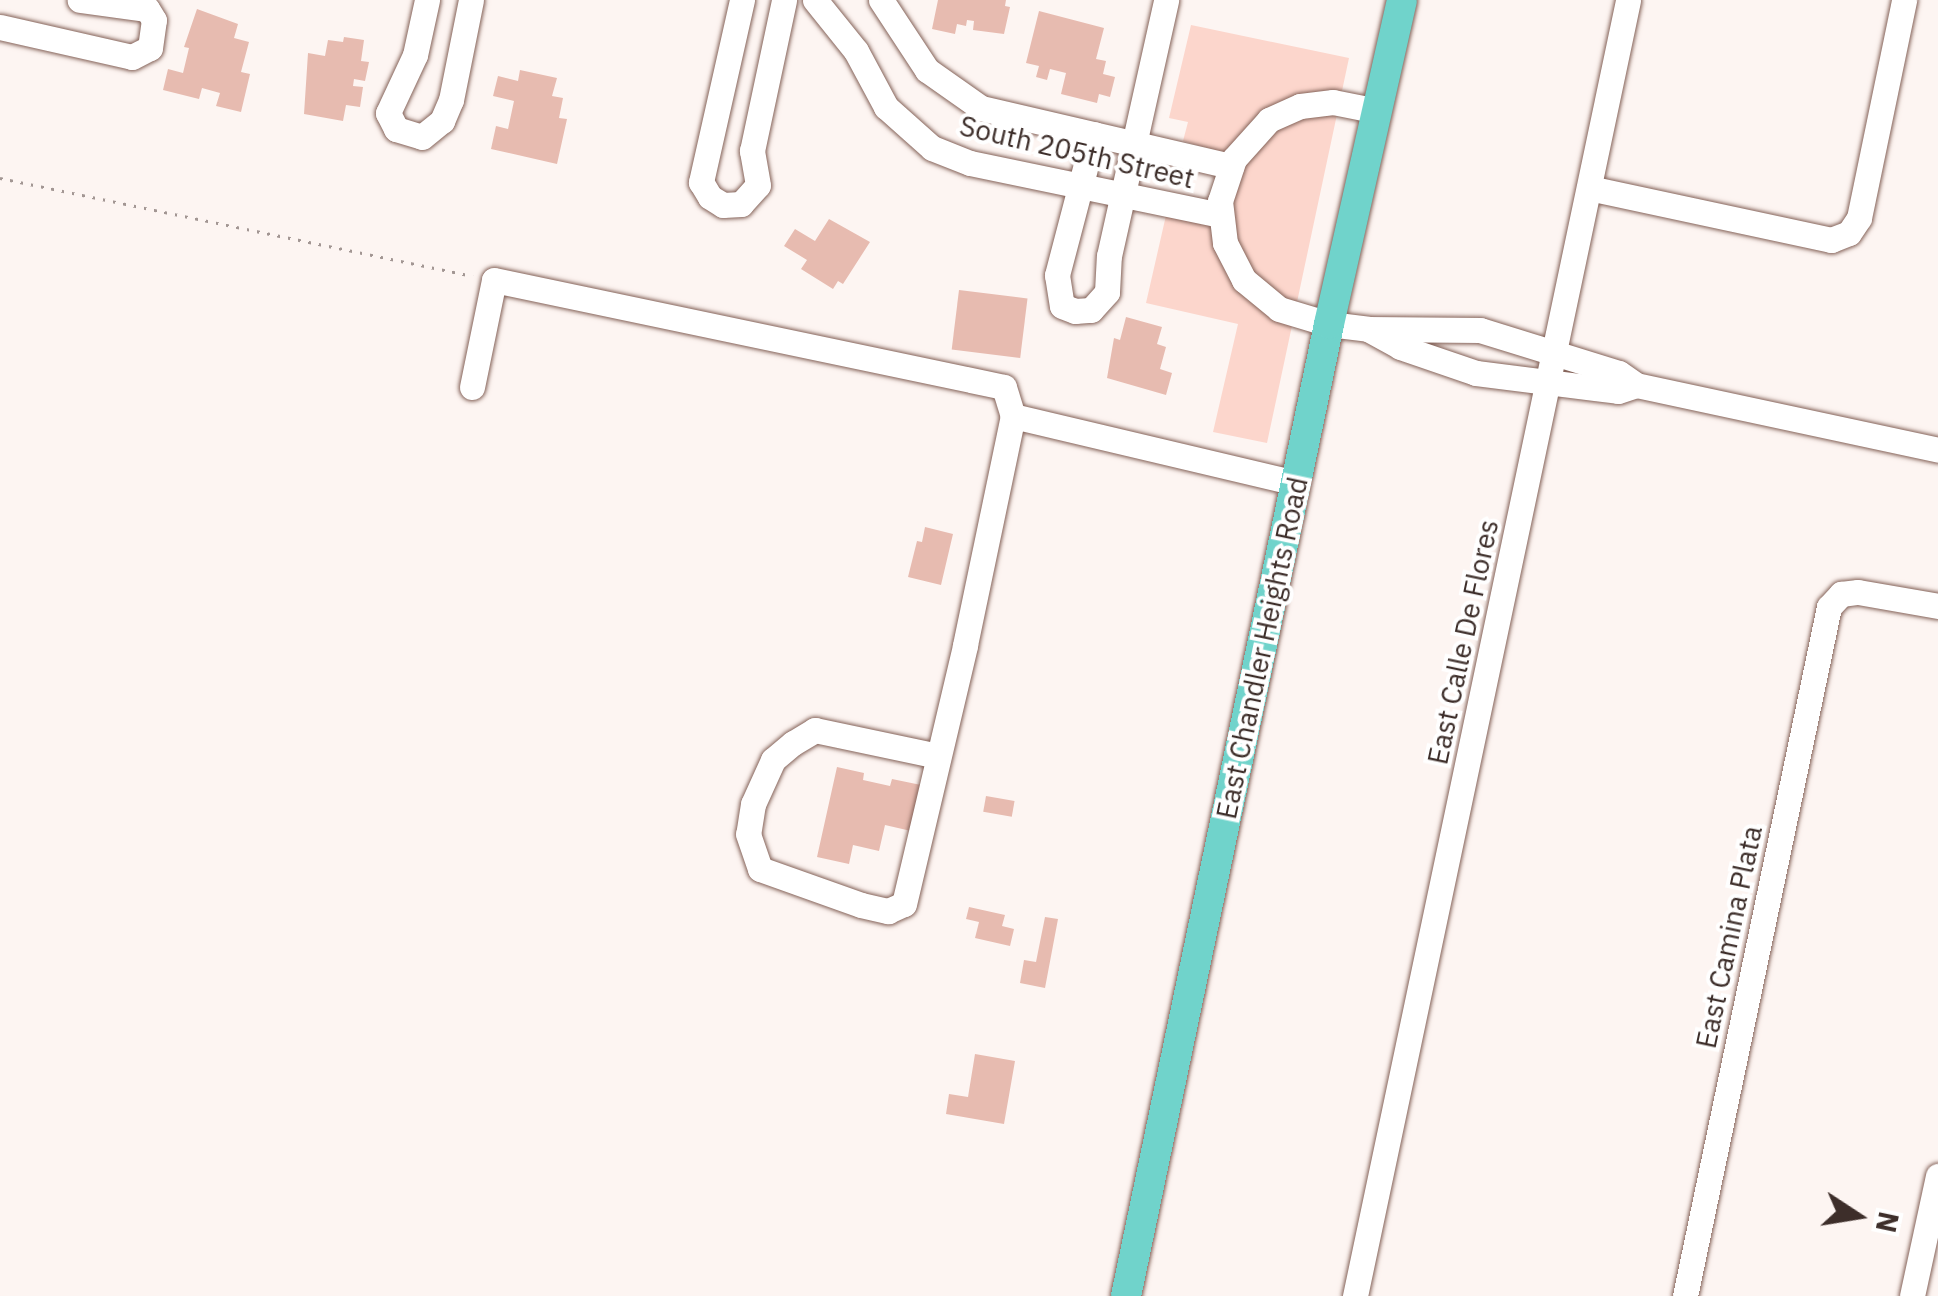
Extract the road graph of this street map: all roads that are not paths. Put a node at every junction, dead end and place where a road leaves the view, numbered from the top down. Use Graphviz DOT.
graph roads {
  1 [pos="80,0"];
  2 [pos="427,0"];
  3 [pos="470,0"];
  4 [pos="742,0"];
  5 [pos="784,0"];
  6 [pos="815,0"];
  7 [pos="881,0"];
  8 [pos="1166,0"];
  9 [pos="1402,0"];
  10 [pos="1628,0"];
  11 [pos="1904,0"];
  12 [pos="0,27"];
  13 [pos="1378,111"];
  14 [pos="1094,134"];
  15 [pos="1134,143"];
  16 [pos="1231,166"];
  17 [pos="1083,186"];
  18 [pos="1589,188"];
  19 [pos="1123,194"];
  20 [pos="1220,214"];
  21 [pos="1329,324"];
  22 [pos="1368,328"];
  23 [pos="1555,352"];
  24 [pos="1548,382"];
  25 [pos="1636,385"];
  26 [pos="472,387"];
  27 [pos="1013,416"];
  28 [pos="1938,450"];
  29 [pos="1296,483"];
  30 [pos="1938,606"];
  31 [pos="938,756"];
  32 [pos="1938,1176"];
  33 [pos="1126,1296"];
  34 [pos="1355,1296"];
  35 [pos="1686,1296"];
  36 [pos="1912,1296"];
  1 -- 12 [label="street"];
  2 -- 3 [label="street"];
  4 -- 5 [label="street"];
  6 -- 17 [label="street, South 205th Street"];
  7 -- 14 [label="street, South 205th Street"];
  8 -- 15 [label="street"];
  9 -- 13 [label="main road, East Chandler Heights Road"];
  10 -- 18 [label="street, East Calle De Flores"];
  11 -- 18 [label="street"];
  13 -- 16 [label="street, South 205th Street"];
  13 -- 21 [label="main road, East Chandler Heights Road"];
  14 -- 15 [label="street, South 205th Street"];
  14 -- 17 [label="street"];
  15 -- 16 [label="street, South 205th Street"];
  15 -- 19 [label="street"];
  16 -- 20 [label="street, South 205th Street"];
  17 -- 19 [label="street, South 205th Street"];
  17 -- 19 [label="street"];
  18 -- 23 [label="street, East Calle De Flores"];
  19 -- 20 [label="street, South 205th Street"];
  20 -- 21 [label="street, South 205th Street"];
  21 -- 22 [label="street, South 205th Street"];
  21 -- 29 [label="main road, East Chandler Heights Road"];
  22 -- 23 [label="street, South 205th Street"];
  22 -- 24 [label="street"];
  23 -- 24 [label="street, East Calle De Flores"];
  23 -- 25 [label="street, South 205th Street"];
  24 -- 25 [label="street"];
  24 -- 34 [label="street, East Calle De Flores"];
  25 -- 28 [label="street"];
  26 -- 27 [label="street"];
  27 -- 29 [label="street"];
  27 -- 31 [label="street"];
  29 -- 33 [label="main road, East Chandler Heights Road"];
  30 -- 35 [label="street, East Camina Plata"];
  31 -- 31 [label="street"];
  32 -- 36 [label="street"];
}
